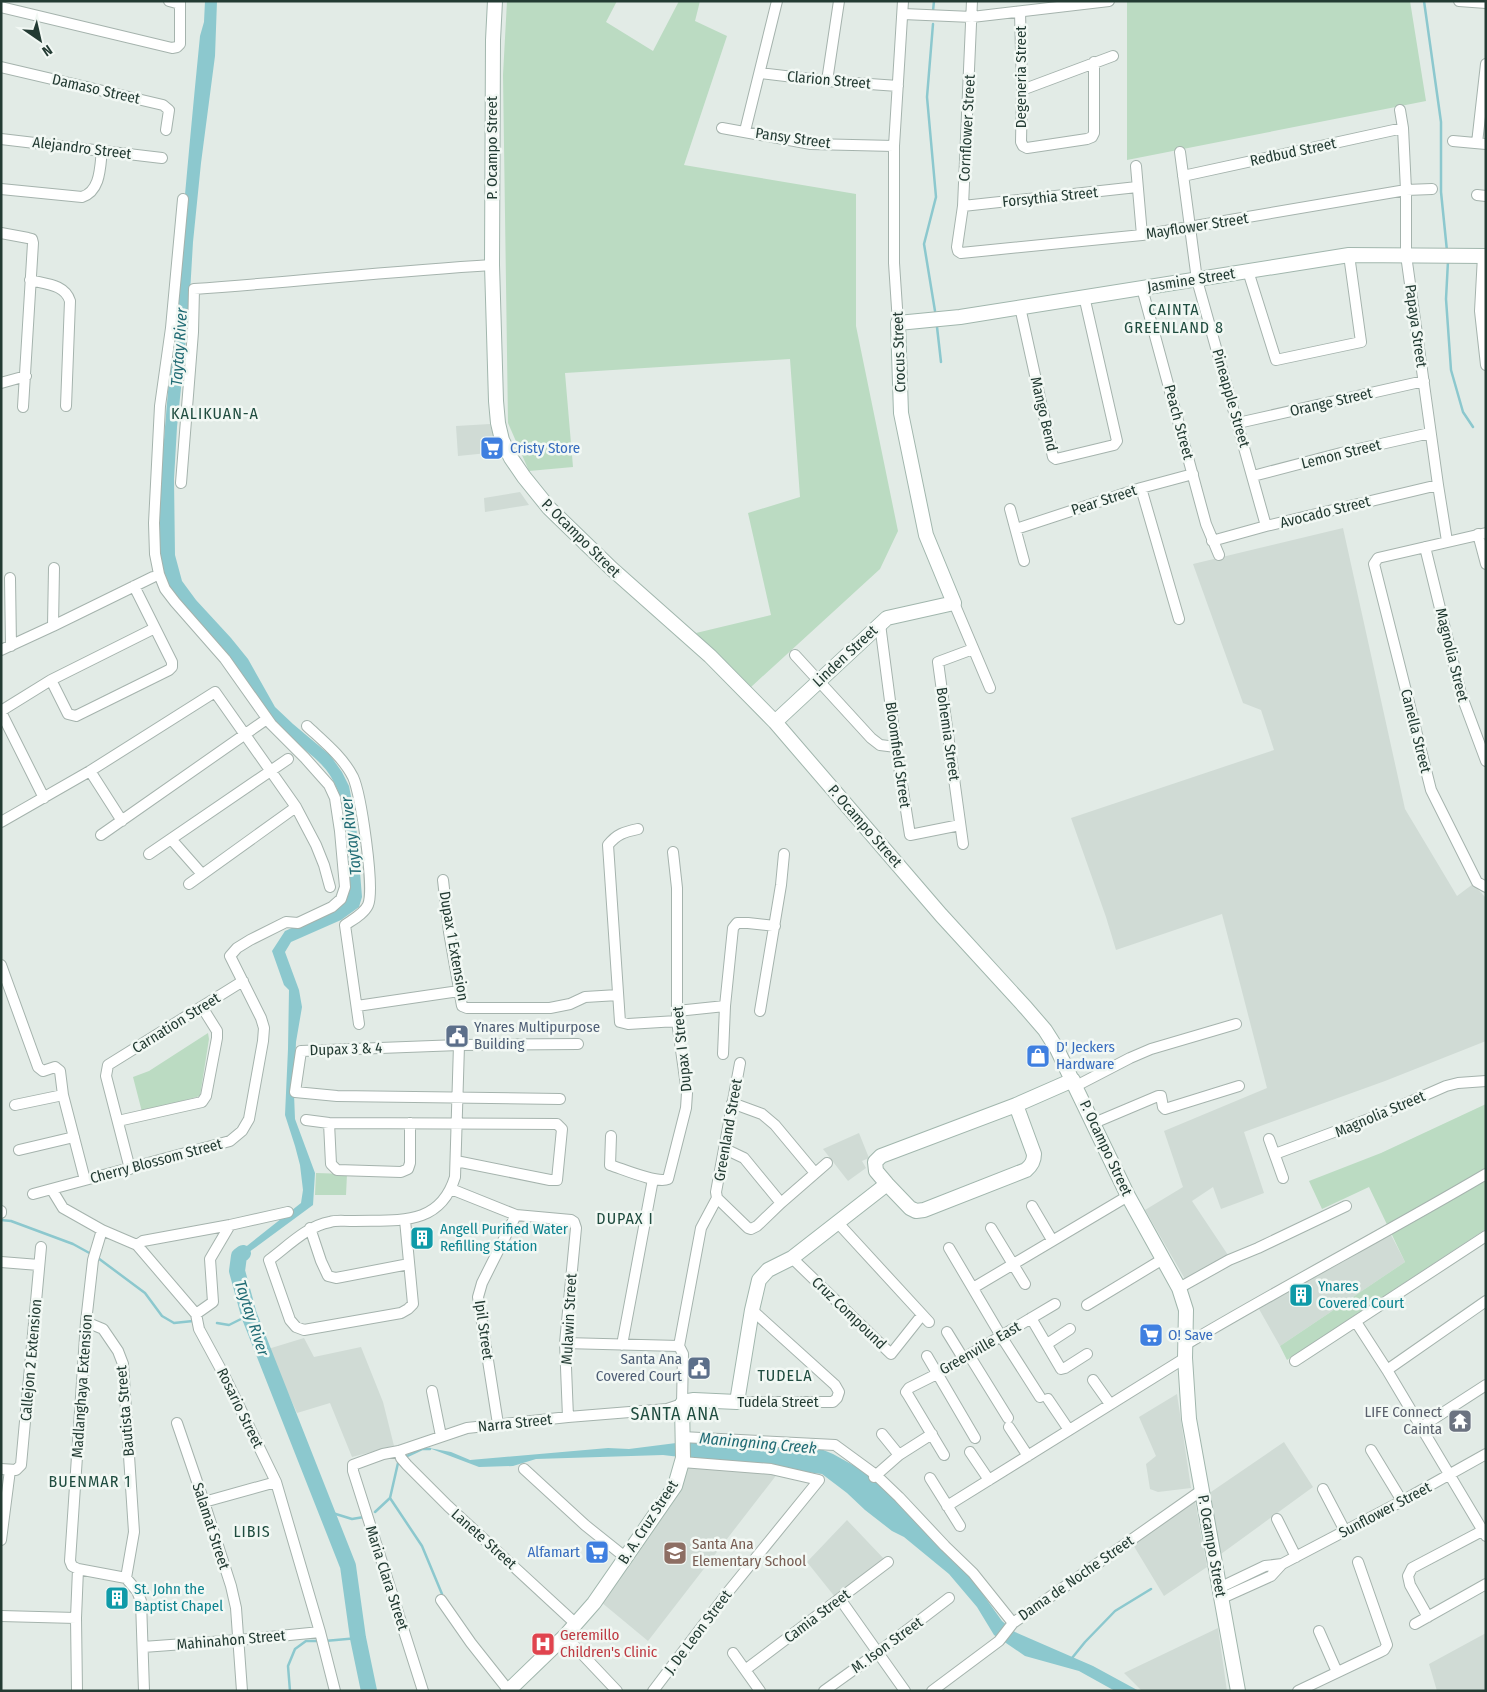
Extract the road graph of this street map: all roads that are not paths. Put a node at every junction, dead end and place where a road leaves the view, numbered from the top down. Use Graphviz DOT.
graph roads {
  1 [pos="495,1"];
  2 [pos="778,1"];
  3 [pos="839,1"];
  4 [pos="903,1"];
  5 [pos="972,1"];
  6 [pos="1109,1"];
  7 [pos="1459,1"];
  8 [pos="176,2"];
  9 [pos="1486,4"];
  10 [pos="1,7"];
  11 [pos="1020,12"];
  12 [pos="903,14"];
  13 [pos="972,17"];
  14 [pos="1113,56"];
  15 [pos="1094,62"];
  16 [pos="1486,64"];
  17 [pos="1,67"];
  18 [pos="760,73"];
  19 [pos="827,81"];
  20 [pos="898,86"];
  21 [pos="1022,90"];
  22 [pos="1400,110"];
  23 [pos="722,128"];
  24 [pos="1402,128"];
  25 [pos="166,130"];
  26 [pos="746,131"];
  27 [pos="1,139"];
  28 [pos="1453,140"];
  29 [pos="1481,143"];
  30 [pos="894,146"];
  31 [pos="102,150"];
  32 [pos="1180,152"];
  33 [pos="162,158"];
  34 [pos="1136,166"];
  35 [pos="1183,176"];
  36 [pos="1137,188"];
  37 [pos="1,189"];
  38 [pos="1432,189"];
  39 [pos="1406,190"];
  40 [pos="183,199"];
  41 [pos="963,206"];
  42 [pos="1191,227"];
  43 [pos="1,233"];
  44 [pos="1142,235"];
  45 [pos="961,253"];
  46 [pos="1349,255"];
  47 [pos="1406,255"];
  48 [pos="1485,256"];
  49 [pos="492,265"];
  50 [pos="1248,271"];
  51 [pos="30,280"];
  52 [pos="1197,280"];
  53 [pos="1142,288"];
  54 [pos="1084,296"];
  55 [pos="1020,307"];
  56 [pos="898,323"];
  57 [pos="1486,365"];
  58 [pos="26,376"];
  59 [pos="1424,381"];
  60 [pos="1,383"];
  61 [pos="66,406"];
  62 [pos="23,407"];
  63 [pos="1238,423"];
  64 [pos="1430,433"];
  65 [pos="1193,474"];
  66 [pos="1253,476"];
  67 [pos="181,483"];
  68 [pos="1438,485"];
  69 [pos="1141,488"];
  70 [pos="1010,509"];
  71 [pos="1266,526"];
  72 [pos="1016,529"];
  73 [pos="1482,534"];
  74 [pos="1212,541"];
  75 [pos="1447,541"];
  76 [pos="1425,547"];
  77 [pos="1219,555"];
  78 [pos="1024,561"];
  79 [pos="1486,564"];
  80 [pos="54,568"];
  81 [pos="153,577"];
  82 [pos="10,578"];
  83 [pos="134,586"];
  84 [pos="954,603"];
  85 [pos="1179,619"];
  86 [pos="880,624"];
  87 [pos="53,626"];
  88 [pos="155,628"];
  89 [pos="6,648"];
  90 [pos="973,649"];
  91 [pos="794,655"];
  92 [pos="51,680"];
  93 [pos="819,680"];
  94 [pos="990,688"];
  95 [pos="1,711"];
  96 [pos="264,721"];
  97 [pos="775,722"];
  98 [pos="307,726"];
  99 [pos="245,734"];
  100 [pos="896,747"];
  101 [pos="288,759"];
  102 [pos="1486,761"];
  103 [pos="90,771"];
  104 [pos="270,771"];
  105 [pos="44,798"];
  106 [pos="296,807"];
  107 [pos="122,820"];
  108 [pos="1,822"];
  109 [pos="960,826"];
  110 [pos="638,829"];
  111 [pos="101,835"];
  112 [pos="171,839"];
  113 [pos="963,844"];
  114 [pos="673,852"];
  115 [pos="149,854"];
  116 [pos="784,854"];
  117 [pos="201,874"];
  118 [pos="443,880"];
  119 [pos="189,884"];
  120 [pos="330,887"];
  121 [pos="1485,887"];
  122 [pos="775,926"];
  123 [pos="1,965"];
  124 [pos="243,981"];
  125 [pos="459,991"];
  126 [pos="618,995"];
  127 [pos="357,1006"];
  128 [pos="725,1006"];
  129 [pos="202,1007"];
  130 [pos="760,1012"];
  131 [pos="677,1016"];
  132 [pos="359,1024"];
  133 [pos="1236,1024"];
  134 [pos="459,1044"];
  135 [pos="578,1044"];
  136 [pos="723,1054"];
  137 [pos="740,1063"];
  138 [pos="1486,1081"];
  139 [pos="1075,1083"];
  140 [pos="1239,1086"];
  141 [pos="63,1095"];
  142 [pos="457,1098"];
  143 [pos="560,1099"];
  144 [pos="732,1103"];
  145 [pos="15,1105"];
  146 [pos="1016,1106"];
  147 [pos="306,1120"];
  148 [pos="118,1121"];
  149 [pos="329,1123"];
  150 [pos="410,1123"];
  151 [pos="456,1123"];
  152 [pos="1094,1123"];
  153 [pos="611,1136"];
  154 [pos="74,1137"];
  155 [pos="1269,1139"];
  156 [pos="725,1149"];
  157 [pos="20,1150"];
  158 [pos="1275,1154"];
  159 [pos="456,1161"];
  160 [pos="827,1162"];
  161 [pos="130,1169"];
  162 [pos="815,1173"];
  163 [pos="1486,1174"];
  164 [pos="1283,1178"];
  165 [pos="653,1179"];
  166 [pos="85,1180"];
  167 [pos="886,1184"];
  168 [pos="452,1189"];
  169 [pos="52,1190"];
  170 [pos="33,1194"];
  171 [pos="1128,1196"];
  172 [pos="717,1198"];
  173 [pos="781,1203"];
  174 [pos="1032,1206"];
  175 [pos="1346,1206"];
  176 [pos="288,1212"];
  177 [pos="516,1215"];
  178 [pos="405,1220"];
  179 [pos="838,1223"];
  180 [pos="230,1225"];
  181 [pos="310,1228"];
  182 [pos="991,1228"];
  183 [pos="102,1230"];
  184 [pos="1486,1236"];
  185 [pos="1052,1240"];
  186 [pos="137,1245"];
  187 [pos="41,1248"];
  188 [pos="949,1248"];
  189 [pos="792,1258"];
  190 [pos="1163,1259"];
  191 [pos="1,1262"];
  192 [pos="409,1264"];
  193 [pos="1012,1264"];
  194 [pos="39,1265"];
  195 [pos="1025,1284"];
  196 [pos="973,1288"];
  197 [pos="1179,1288"];
  198 [pos="1486,1301"];
  199 [pos="1055,1304"];
  200 [pos="1087,1305"];
  201 [pos="752,1310"];
  202 [pos="196,1314"];
  203 [pos="1031,1318"];
  204 [pos="86,1322"];
  205 [pos="1356,1322"];
  206 [pos="1070,1330"];
  207 [pos="947,1332"];
  208 [pos="1001,1336"];
  209 [pos="565,1343"];
  210 [pos="1047,1344"];
  211 [pos="622,1345"];
  212 [pos="679,1346"];
  213 [pos="1185,1351"];
  214 [pos="1087,1354"];
  215 [pos="927,1356"];
  216 [pos="966,1357"];
  217 [pos="1295,1361"];
  218 [pos="1387,1370"];
  219 [pos="937,1374"];
  220 [pos="1093,1380"];
  221 [pos="1486,1385"];
  222 [pos="432,1390"];
  223 [pos="736,1402"];
  224 [pos="682,1404"];
  225 [pos="1110,1404"];
  226 [pos="568,1417"];
  227 [pos="177,1423"];
  228 [pos="498,1424"];
  229 [pos="1421,1427"];
  230 [pos="1069,1430"];
  231 [pos="882,1434"];
  232 [pos="932,1434"];
  233 [pos="441,1436"];
  234 [pos="682,1438"];
  235 [pos="975,1438"];
  236 [pos="1371,1450"];
  237 [pos="970,1452"];
  238 [pos="1486,1454"];
  239 [pos="899,1455"];
  240 [pos="944,1455"];
  241 [pos="1028,1456"];
  242 [pos="402,1458"];
  243 [pos="683,1460"];
  244 [pos="353,1465"];
  245 [pos="524,1469"];
  246 [pos="9,1470"];
  247 [pos="1449,1474"];
  248 [pos="875,1476"];
  249 [pos="930,1478"];
  250 [pos="989,1480"];
  251 [pos="276,1482"];
  252 [pos="1324,1489"];
  253 [pos="1202,1490"];
  254 [pos="1402,1501"];
  255 [pos="204,1502"];
  256 [pos="948,1506"];
  257 [pos="1277,1519"];
  258 [pos="960,1526"];
  259 [pos="1345,1531"];
  260 [pos="1485,1532"];
  261 [pos="1,1540"];
  262 [pos="626,1557"];
  263 [pos="1296,1557"];
  264 [pos="888,1562"];
  265 [pos="1358,1562"];
  266 [pos="78,1569"];
  267 [pos="126,1578"];
  268 [pos="1486,1584"];
  269 [pos="1220,1593"];
  270 [pos="949,1598"];
  271 [pos="840,1599"];
  272 [pos="441,1600"];
  273 [pos="1,1616"];
  274 [pos="1428,1617"];
  275 [pos="76,1618"];
  276 [pos="576,1624"];
  277 [pos="1012,1624"];
  278 [pos="1415,1624"];
  279 [pos="1319,1631"];
  280 [pos="321,1636"];
  281 [pos="565,1636"];
  282 [pos="239,1640"];
  283 [pos="143,1647"];
  284 [pos="733,1653"];
  285 [pos="877,1653"];
  286 [pos="744,1670"];
  287 [pos="1337,1672"];
  288 [pos="509,1690"];
  289 [pos="77,1691"];
  290 [pos="144,1691"];
  291 [pos="242,1691"];
  292 [pos="335,1691"];
  293 [pos="424,1691"];
  294 [pos="617,1691"];
  295 [pos="653,1691"];
  296 [pos="760,1691"];
  297 [pos="824,1691"];
  298 [pos="905,1691"];
  299 [pos="932,1691"];
  300 [pos="1238,1691"];
  301 [pos="1298,1691"];
  1 -- 49 [label="street, P. Ocampo Street"];
  2 -- 18 [label="street"];
  3 -- 19 [label="street"];
  4 -- 12 [label="street, Crocus Street"];
  5 -- 13 [label="street, Cornflower Street"];
  6 -- 11 [label="street"];
  7 -- 9 [label="street"];
  8 -- 10 [label="street"];
  11 -- 13 [label="street"];
  11 -- 21 [label="street, Degeneria Street"];
  12 -- 13 [label="street"];
  12 -- 20 [label="street, Crocus Street"];
  13 -- 41 [label="street, Cornflower Street"];
  14 -- 15 [label="street"];
  15 -- 21 [label="street"];
  15 -- 21 [label="street, Degeneria Street"];
  16 -- 29 [label="street"];
  17 -- 25 [label="street, Damaso Street"];
  18 -- 19 [label="street, Clarion Street"];
  18 -- 26 [label="street"];
  19 -- 20 [label="street, Clarion Street"];
  20 -- 30 [label="street, Crocus Street"];
  22 -- 24 [label="street, Papaya Street"];
  23 -- 26 [label="street, Pansy Street"];
  24 -- 35 [label="street, Redbud Street"];
  24 -- 39 [label="street, Papaya Street"];
  26 -- 30 [label="street, Pansy Street"];
  27 -- 31 [label="street, Alejandro Street"];
  28 -- 29 [label="street"];
  30 -- 56 [label="street, Crocus Street"];
  31 -- 33 [label="street, Alejandro Street"];
  31 -- 37 [label="street"];
  32 -- 35 [label="street, Pineapple Street"];
  34 -- 36 [label="street"];
  35 -- 42 [label="street, Pineapple Street"];
  36 -- 41 [label="street, Forsythia Street"];
  36 -- 44 [label="street"];
  38 -- 39 [label="street, Mayflower Street"];
  39 -- 42 [label="street, Mayflower Street"];
  39 -- 47 [label="street, Papaya Street"];
  40 -- 124 [label="street, Cherry Blossom Street"];
  41 -- 45 [label="street, Cornflower Street"];
  42 -- 44 [label="street, Mayflower Street"];
  42 -- 52 [label="street, Pineapple Street"];
  43 -- 51 [label="street"];
  44 -- 45 [label="street, Mayflower Street"];
  46 -- 47 [label="street, Jasmine Street"];
  46 -- 50 [label="street, Jasmine Street"];
  46 -- 50 [label="street"];
  47 -- 48 [label="street, Jasmine Street"];
  47 -- 59 [label="street, Papaya Street"];
  48 -- 57 [label="street"];
  49 -- 67 [label="street"];
  49 -- 97 [label="street, P. Ocampo Street"];
  50 -- 52 [label="street, Jasmine Street"];
  51 -- 58 [label="street"];
  51 -- 61 [label="street"];
  52 -- 53 [label="street, Jasmine Street"];
  52 -- 63 [label="street, Pineapple Street"];
  53 -- 54 [label="street, Jasmine Street"];
  53 -- 65 [label="street, Peach Street"];
  54 -- 55 [label="street, Jasmine Street"];
  54 -- 55 [label="street, Mango Bend"];
  55 -- 56 [label="street, Jasmine Street"];
  56 -- 84 [label="street, Crocus Street"];
  58 -- 60 [label="street"];
  58 -- 62 [label="street"];
  59 -- 63 [label="street, Orange Street"];
  59 -- 64 [label="street, Papaya Street"];
  63 -- 66 [label="street, Pineapple Street"];
  64 -- 66 [label="street, Lemon Street"];
  64 -- 68 [label="street, Papaya Street"];
  65 -- 69 [label="street, Pear Street"];
  65 -- 74 [label="street, Peach Street"];
  66 -- 71 [label="street, Pineapple Street"];
  68 -- 71 [label="street, Avocado Street"];
  68 -- 75 [label="street, Papaya Street"];
  69 -- 72 [label="street, Pear Street"];
  69 -- 85 [label="street"];
  70 -- 72 [label="street"];
  71 -- 74 [label="street, Avocado Street"];
  72 -- 78 [label="street"];
  73 -- 75 [label="street"];
  73 -- 79 [label="street"];
  74 -- 77 [label="street, Peach Street"];
  75 -- 76 [label="street"];
  76 -- 102 [label="street, Magnolia Street"];
  76 -- 121 [label="street, Canella Street"];
  80 -- 87 [label="street"];
  81 -- 83 [label="street"];
  82 -- 89 [label="street"];
  83 -- 87 [label="street"];
  83 -- 88 [label="street"];
  84 -- 86 [label="street, Linden Street"];
  84 -- 90 [label="street, Crocus Street"];
  86 -- 93 [label="street, Linden Street"];
  86 -- 100 [label="street, Bloomfield Street"];
  87 -- 89 [label="street"];
  88 -- 92 [label="street"];
  88 -- 92 [label="street"];
  90 -- 94 [label="street, Crocus Street"];
  90 -- 109 [label="street, Bohemia Street"];
  91 -- 93 [label="street"];
  92 -- 95 [label="street"];
  93 -- 97 [label="street, Linden Street"];
  93 -- 100 [label="street"];
  95 -- 105 [label="street"];
  96 -- 99 [label="street"];
  97 -- 139 [label="street, P. Ocampo Street"];
  98 -- 127 [label="street"];
  99 -- 103 [label="street"];
  99 -- 104 [label="street"];
  99 -- 107 [label="street"];
  100 -- 109 [label="street, Bloomfield Street"];
  101 -- 104 [label="street"];
  103 -- 105 [label="street"];
  103 -- 107 [label="street"];
  104 -- 106 [label="street"];
  104 -- 112 [label="street"];
  105 -- 108 [label="street"];
  106 -- 117 [label="street"];
  106 -- 120 [label="street"];
  107 -- 111 [label="street"];
  109 -- 113 [label="street, Bohemia Street"];
  110 -- 126 [label="street"];
  112 -- 115 [label="street"];
  112 -- 117 [label="street"];
  114 -- 131 [label="street, Dupax I Street"];
  116 -- 122 [label="street"];
  117 -- 119 [label="street"];
  118 -- 125 [label="street, Dupax 1 Extension"];
  122 -- 128 [label="street"];
  122 -- 130 [label="street"];
  123 -- 141 [label="street"];
  124 -- 129 [label="street, Carnation Street"];
  124 -- 161 [label="street, Cherry Blossom Street"];
  125 -- 126 [label="street, Dupax 1 Extension"];
  125 -- 127 [label="street"];
  126 -- 131 [label="street"];
  127 -- 132 [label="street"];
  128 -- 131 [label="street"];
  128 -- 136 [label="street"];
  129 -- 148 [label="street, Carnation Street"];
  129 -- 148 [label="street"];
  131 -- 165 [label="street, Dupax I Street"];
  133 -- 139 [label="street"];
  134 -- 135 [label="street, Dupax 3 & 4"];
  134 -- 142 [label="street"];
  134 -- 142 [label="street, Dupax 3 & 4"];
  137 -- 144 [label="street, Greenland Street"];
  138 -- 158 [label="street, Magnolia Street"];
  139 -- 146 [label="street"];
  139 -- 152 [label="street, P. Ocampo Street"];
  140 -- 152 [label="street"];
  141 -- 145 [label="street"];
  141 -- 154 [label="street"];
  142 -- 143 [label="street, Dupax 3 & 4"];
  142 -- 151 [label="street"];
  144 -- 156 [label="street, Greenland Street"];
  144 -- 162 [label="street"];
  146 -- 167 [label="street"];
  146 -- 167 [label="street"];
  147 -- 149 [label="street"];
  148 -- 161 [label="street"];
  149 -- 150 [label="street"];
  149 -- 150 [label="street"];
  150 -- 151 [label="street"];
  151 -- 159 [label="street"];
  151 -- 159 [label="street"];
  152 -- 171 [label="street, P. Ocampo Street"];
  153 -- 165 [label="street"];
  154 -- 157 [label="street"];
  154 -- 166 [label="street"];
  155 -- 158 [label="street"];
  156 -- 172 [label="street, Greenland Street"];
  156 -- 173 [label="street"];
  158 -- 164 [label="street"];
  159 -- 168 [label="street"];
  160 -- 162 [label="street"];
  161 -- 166 [label="street, Cherry Blossom Street"];
  162 -- 173 [label="street"];
  163 -- 213 [label="street"];
  165 -- 211 [label="street"];
  166 -- 169 [label="street, Cherry Blossom Street"];
  167 -- 179 [label="street"];
  168 -- 177 [label="street"];
  168 -- 178 [label="street"];
  169 -- 170 [label="street, Cherry Blossom Street"];
  169 -- 183 [label="street, Rosario Street"];
  171 -- 185 [label="street"];
  171 -- 190 [label="street, P. Ocampo Street"];
  172 -- 173 [label="street"];
  172 -- 212 [label="street, B. A. Cruz Street"];
  174 -- 185 [label="street"];
  175 -- 197 [label="street"];
  176 -- 180 [label="street"];
  177 -- 209 [label="street, Mulawin Street"];
  177 -- 228 [label="street, Ipil Street"];
  178 -- 181 [label="street"];
  178 -- 192 [label="street"];
  179 -- 189 [label="street"];
  179 -- 189 [label="street, Cruz Compound"];
  180 -- 186 [label="street"];
  180 -- 202 [label="street"];
  181 -- 192 [label="street"];
  181 -- 192 [label="street"];
  182 -- 193 [label="street"];
  183 -- 186 [label="street, Rosario Street"];
  183 -- 204 [label="street, Madlanghaya Extension"];
  184 -- 205 [label="street"];
  185 -- 193 [label="street"];
  186 -- 202 [label="street, Rosario Street"];
  187 -- 194 [label="street, Callejon 2 Extension"];
  188 -- 196 [label="street"];
  189 -- 201 [label="street"];
  190 -- 197 [label="street, P. Ocampo Street"];
  190 -- 200 [label="street"];
  191 -- 194 [label="street"];
  193 -- 195 [label="street"];
  193 -- 196 [label="street"];
  194 -- 246 [label="street, Callejon 2 Extension"];
  196 -- 208 [label="street"];
  197 -- 213 [label="street, P. Ocampo Street"];
  198 -- 218 [label="street"];
  199 -- 203 [label="street, Greenville East"];
  201 -- 223 [label="street"];
  201 -- 223 [label="street, Tudela Street"];
  202 -- 251 [label="street, Rosario Street"];
  203 -- 208 [label="street, Greenville East"];
  203 -- 210 [label="street"];
  204 -- 266 [label="street, Madlanghaya Extension"];
  204 -- 267 [label="street, Bautista Street"];
  205 -- 217 [label="street"];
  205 -- 218 [label="street"];
  206 -- 210 [label="street"];
  207 -- 216 [label="street"];
  208 -- 216 [label="street, Greenville East"];
  208 -- 230 [label="street"];
  209 -- 211 [label="street"];
  209 -- 226 [label="street, Mulawin Street"];
  210 -- 214 [label="street"];
  211 -- 212 [label="street"];
  212 -- 224 [label="street, B. A. Cruz Street"];
  213 -- 225 [label="street"];
  213 -- 253 [label="street, P. Ocampo Street"];
  215 -- 219 [label="street"];
  216 -- 219 [label="street, Greenville East"];
  216 -- 241 [label="street"];
  218 -- 229 [label="street"];
  219 -- 232 [label="street, Greenville East"];
  219 -- 235 [label="street"];
  220 -- 225 [label="street"];
  221 -- 229 [label="street"];
  222 -- 233 [label="street"];
  223 -- 224 [label="street, Tudela Street"];
  224 -- 226 [label="street, Narra Street"];
  224 -- 234 [label="street, B. A. Cruz Street"];
  225 -- 230 [label="street"];
  226 -- 228 [label="street, Narra Street"];
  227 -- 255 [label="street, Salamat Street"];
  228 -- 233 [label="street, Narra Street"];
  229 -- 247 [label="street"];
  230 -- 241 [label="street"];
  231 -- 239 [label="street"];
  232 -- 239 [label="street"];
  232 -- 240 [label="street"];
  233 -- 242 [label="street, Narra Street"];
  234 -- 243 [label="street, B. A. Cruz Street"];
  234 -- 248 [label="street"];
  236 -- 254 [label="street"];
  237 -- 250 [label="street"];
  238 -- 247 [label="street, Sunflower Street"];
  239 -- 248 [label="street"];
  241 -- 250 [label="street"];
  242 -- 244 [label="street, Narra Street"];
  242 -- 276 [label="street, Lanete Street"];
  243 -- 262 [label="street, B. A. Cruz Street"];
  243 -- 295 [label="street, J. De Leon Street"];
  244 -- 293 [label="street, Maria Clara Street"];
  245 -- 262 [label="street"];
  246 -- 261 [label="street, Callejon 2 Extension"];
  247 -- 254 [label="street, Sunflower Street"];
  247 -- 260 [label="street"];
  248 -- 277 [label="street"];
  249 -- 256 [label="street"];
  250 -- 256 [label="street"];
  251 -- 255 [label="street"];
  251 -- 280 [label="street, Rosario Street"];
  252 -- 259 [label="street"];
  253 -- 269 [label="street, P. Ocampo Street"];
  253 -- 277 [label="street, Dama de Noche Street"];
  254 -- 259 [label="street, Sunflower Street"];
  255 -- 282 [label="street, Salamat Street"];
  256 -- 258 [label="street"];
  257 -- 263 [label="street"];
  259 -- 263 [label="street, Sunflower Street"];
  260 -- 274 [label="street"];
  262 -- 276 [label="street, B. A. Cruz Street"];
  263 -- 269 [label="street, Sunflower Street"];
  264 -- 271 [label="street, Camia Street"];
  265 -- 287 [label="street"];
  266 -- 267 [label="street"];
  266 -- 275 [label="street"];
  267 -- 283 [label="street"];
  268 -- 274 [label="street"];
  269 -- 300 [label="street, P. Ocampo Street"];
  270 -- 285 [label="street, M. Ison Street"];
  271 -- 285 [label="street"];
  271 -- 286 [label="street, Camia Street"];
  272 -- 288 [label="street"];
  273 -- 275 [label="street"];
  274 -- 278 [label="street"];
  275 -- 289 [label="street"];
  276 -- 281 [label="street, B. A. Cruz Street"];
  277 -- 299 [label="street, Dama de Noche Street"];
  279 -- 287 [label="street"];
  280 -- 282 [label="street, Mahinahon Street"];
  280 -- 292 [label="street, Rosario Street"];
  281 -- 288 [label="street, B. A. Cruz Street"];
  281 -- 294 [label="street"];
  282 -- 283 [label="street, Mahinahon Street"];
  282 -- 291 [label="street, Salamat Street"];
  283 -- 290 [label="street"];
  284 -- 286 [label="street"];
  285 -- 297 [label="street, M. Ison Street"];
  285 -- 298 [label="street"];
  286 -- 296 [label="street"];
  287 -- 301 [label="street"];
}
